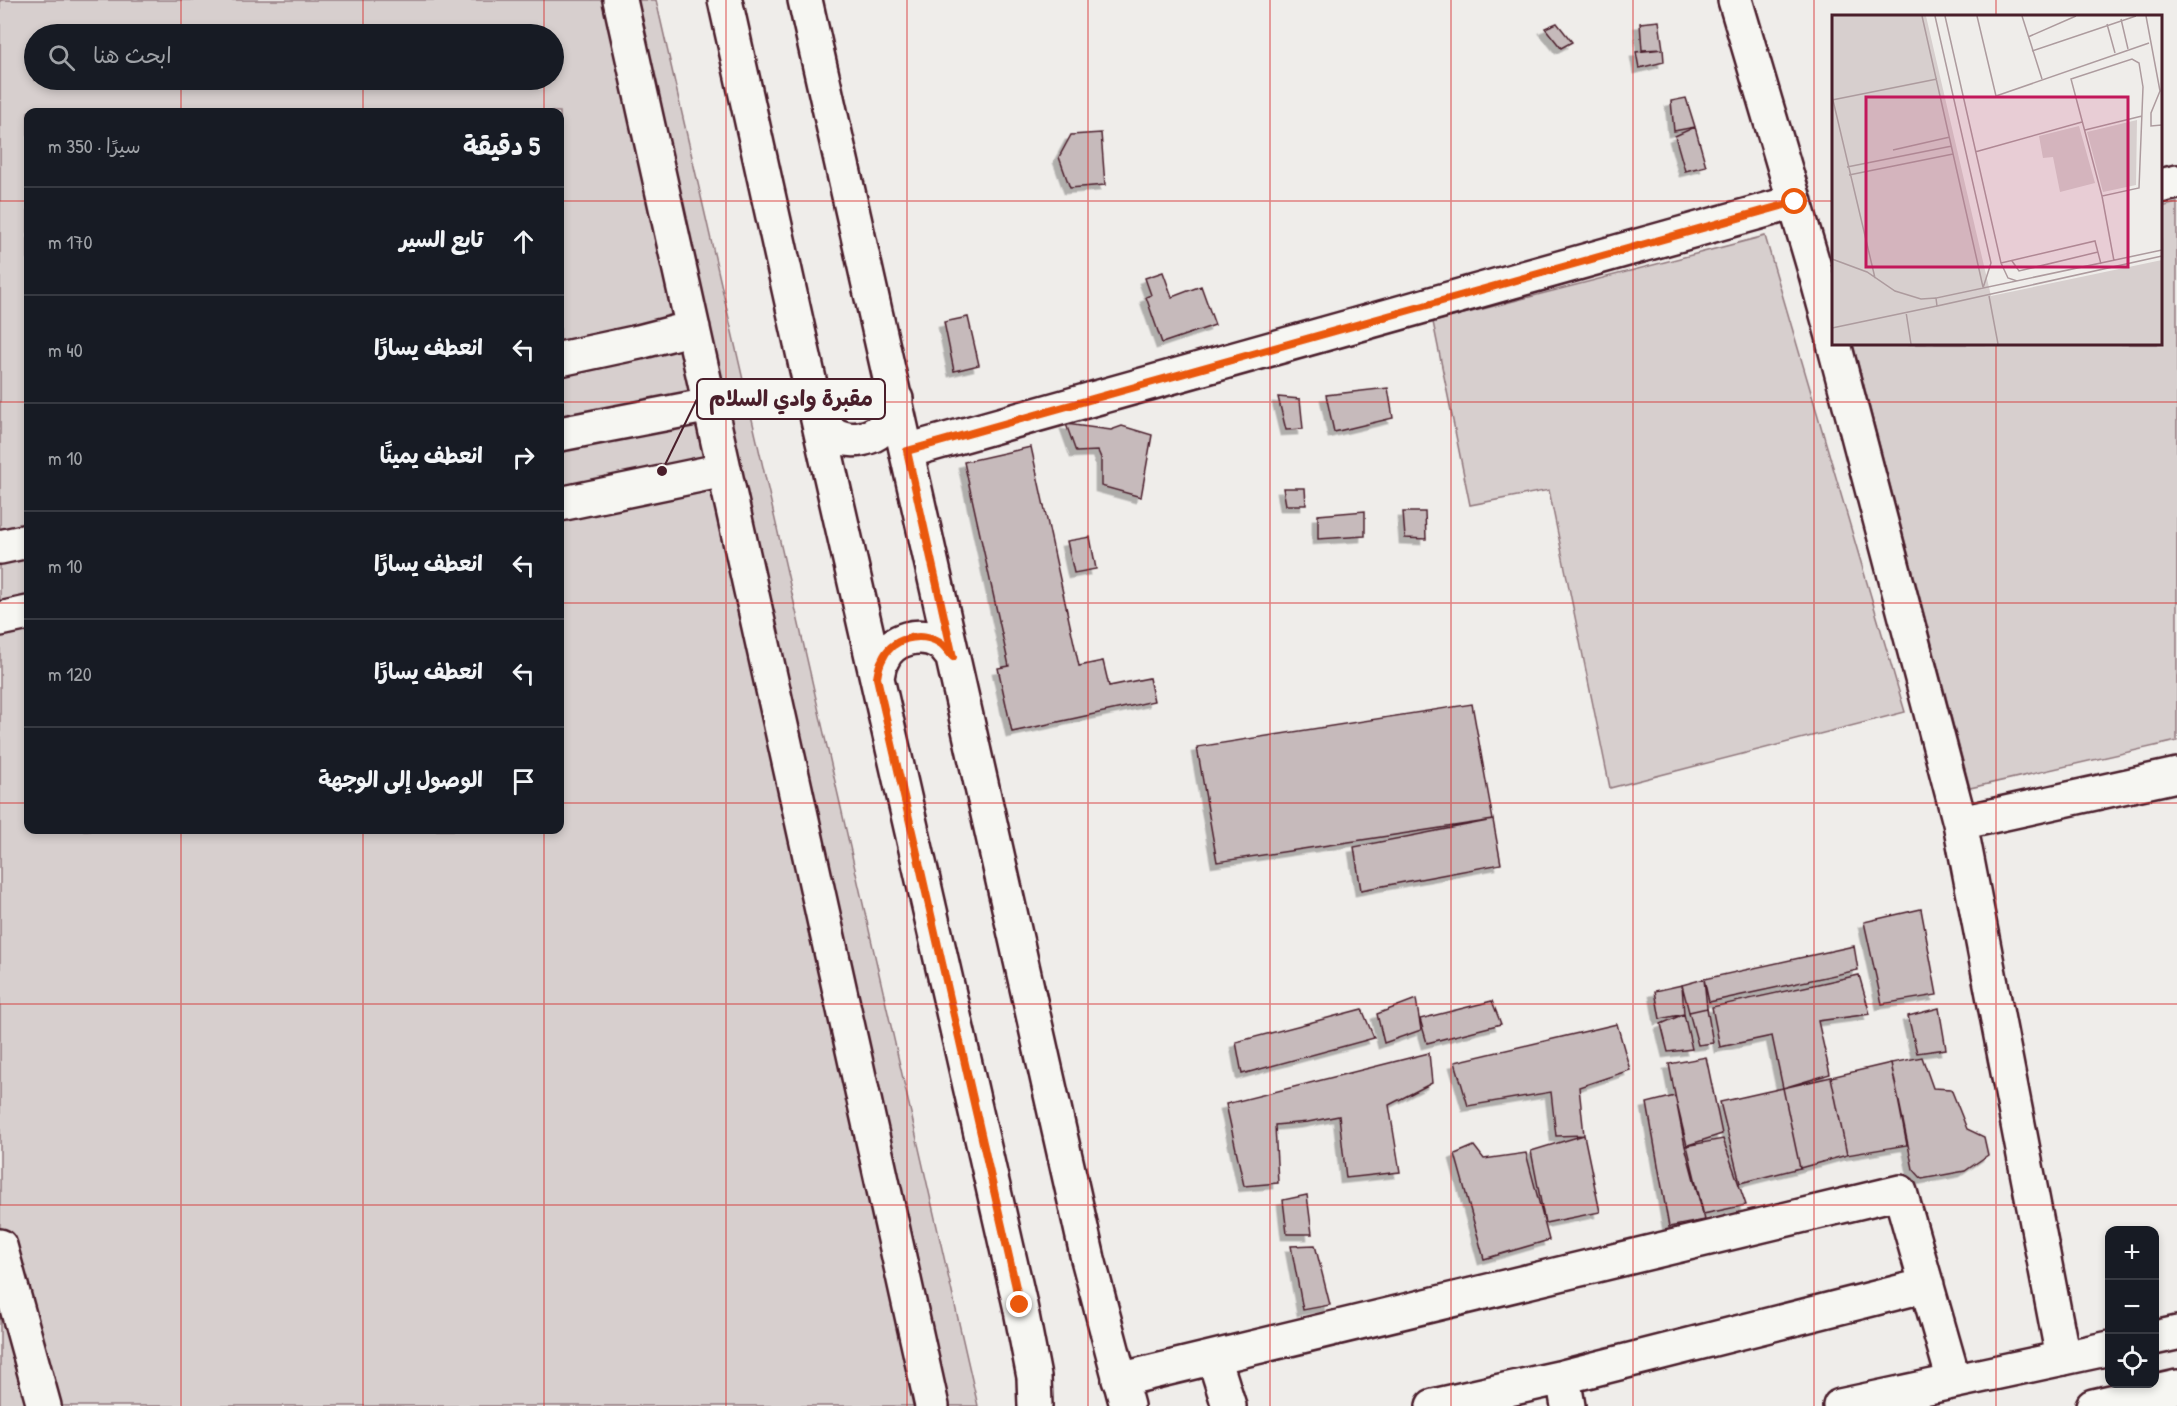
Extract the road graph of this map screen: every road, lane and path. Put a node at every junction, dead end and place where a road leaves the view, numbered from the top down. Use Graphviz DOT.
graph roads {
  1 [pos="620,0"];
  2 [pos="725,0"];
  3 [pos="805,0"];
  4 [pos="1736,0"];
  5 [pos="2177,182"];
  6 [pos="2162,186"];
  7 [pos="1795,202"];
  8 [pos="1824,265"];
  9 [pos="1832,327"];
  10 [pos="693,328"];
  11 [pos="1835,345"];
  12 [pos="564,358"];
  13 [pos="896,399"];
  14 [pos="710,405"];
  15 [pos="818,420"];
  16 [pos="564,433"];
  17 [pos="907,451"];
  18 [pos="724,470"];
  19 [pos="564,503"];
  20 [pos="24,542"];
  21 [pos="0,547"];
  22 [pos="24,614"];
  23 [pos="0,619"];
  24 [pos="953,657"];
  25 [pos="877,678"];
  26 [pos="2177,775"];
  27 [pos="1960,823"];
  28 [pos="0,1246"];
  29 [pos="1927,1285"];
  30 [pos="2177,1333"];
  31 [pos="2159,1337"];
  32 [pos="2105,1349"];
  33 [pos="1214,1358"];
  34 [pos="2063,1358"];
  35 [pos="1954,1382"];
  36 [pos="2177,1387"];
  37 [pos="1566,1391"];
  38 [pos="1123,1393"];
  39 [pos="44,1406"];
  40 [pos="932,1406"];
  41 [pos="1035,1406"];
  42 [pos="1229,1406"];
  43 [pos="1433,1406"];
  44 [pos="1840,1406"];
  45 [pos="2093,1406"];
  1 -- 10 [label="main road"];
  2 -- 15 [label="main road"];
  3 -- 13 [label="main road"];
  4 -- 7 [label="main road"];
  5 -- 6 [label="main road"];
  7 -- 8 [label="main road"];
  7 -- 17 [label="main road"];
  8 -- 9 [label="main road"];
  10 -- 12 [label="main road"];
  10 -- 14 [label="main road"];
  11 -- 27 [label="main road"];
  13 -- 15 [label="main road"];
  13 -- 17 [label="main road"];
  14 -- 16 [label="main road"];
  14 -- 18 [label="main road"];
  15 -- 25 [label="main road"];
  17 -- 24 [label="main road"];
  18 -- 19 [label="main road"];
  18 -- 40 [label="main road"];
  20 -- 21 [label="main road"];
  22 -- 23 [label="main road"];
  24 -- 25 [label="main road"];
  24 -- 38 [label="main road"];
  25 -- 41 [label="main road"];
  26 -- 27 [label="main road"];
  27 -- 34 [label="main road"];
  28 -- 39 [label="main road"];
  29 -- 33 [label="main road"];
  29 -- 35 [label="main road"];
  29 -- 37 [label="main road"];
  30 -- 31 [label="main road"];
  32 -- 34 [label="main road"];
  33 -- 38 [label="main road"];
  33 -- 42 [label="main road"];
  34 -- 35 [label="main road"];
  35 -- 44 [label="main road"];
  36 -- 45 [label="main road"];
  37 -- 43 [label="main road"];
}
